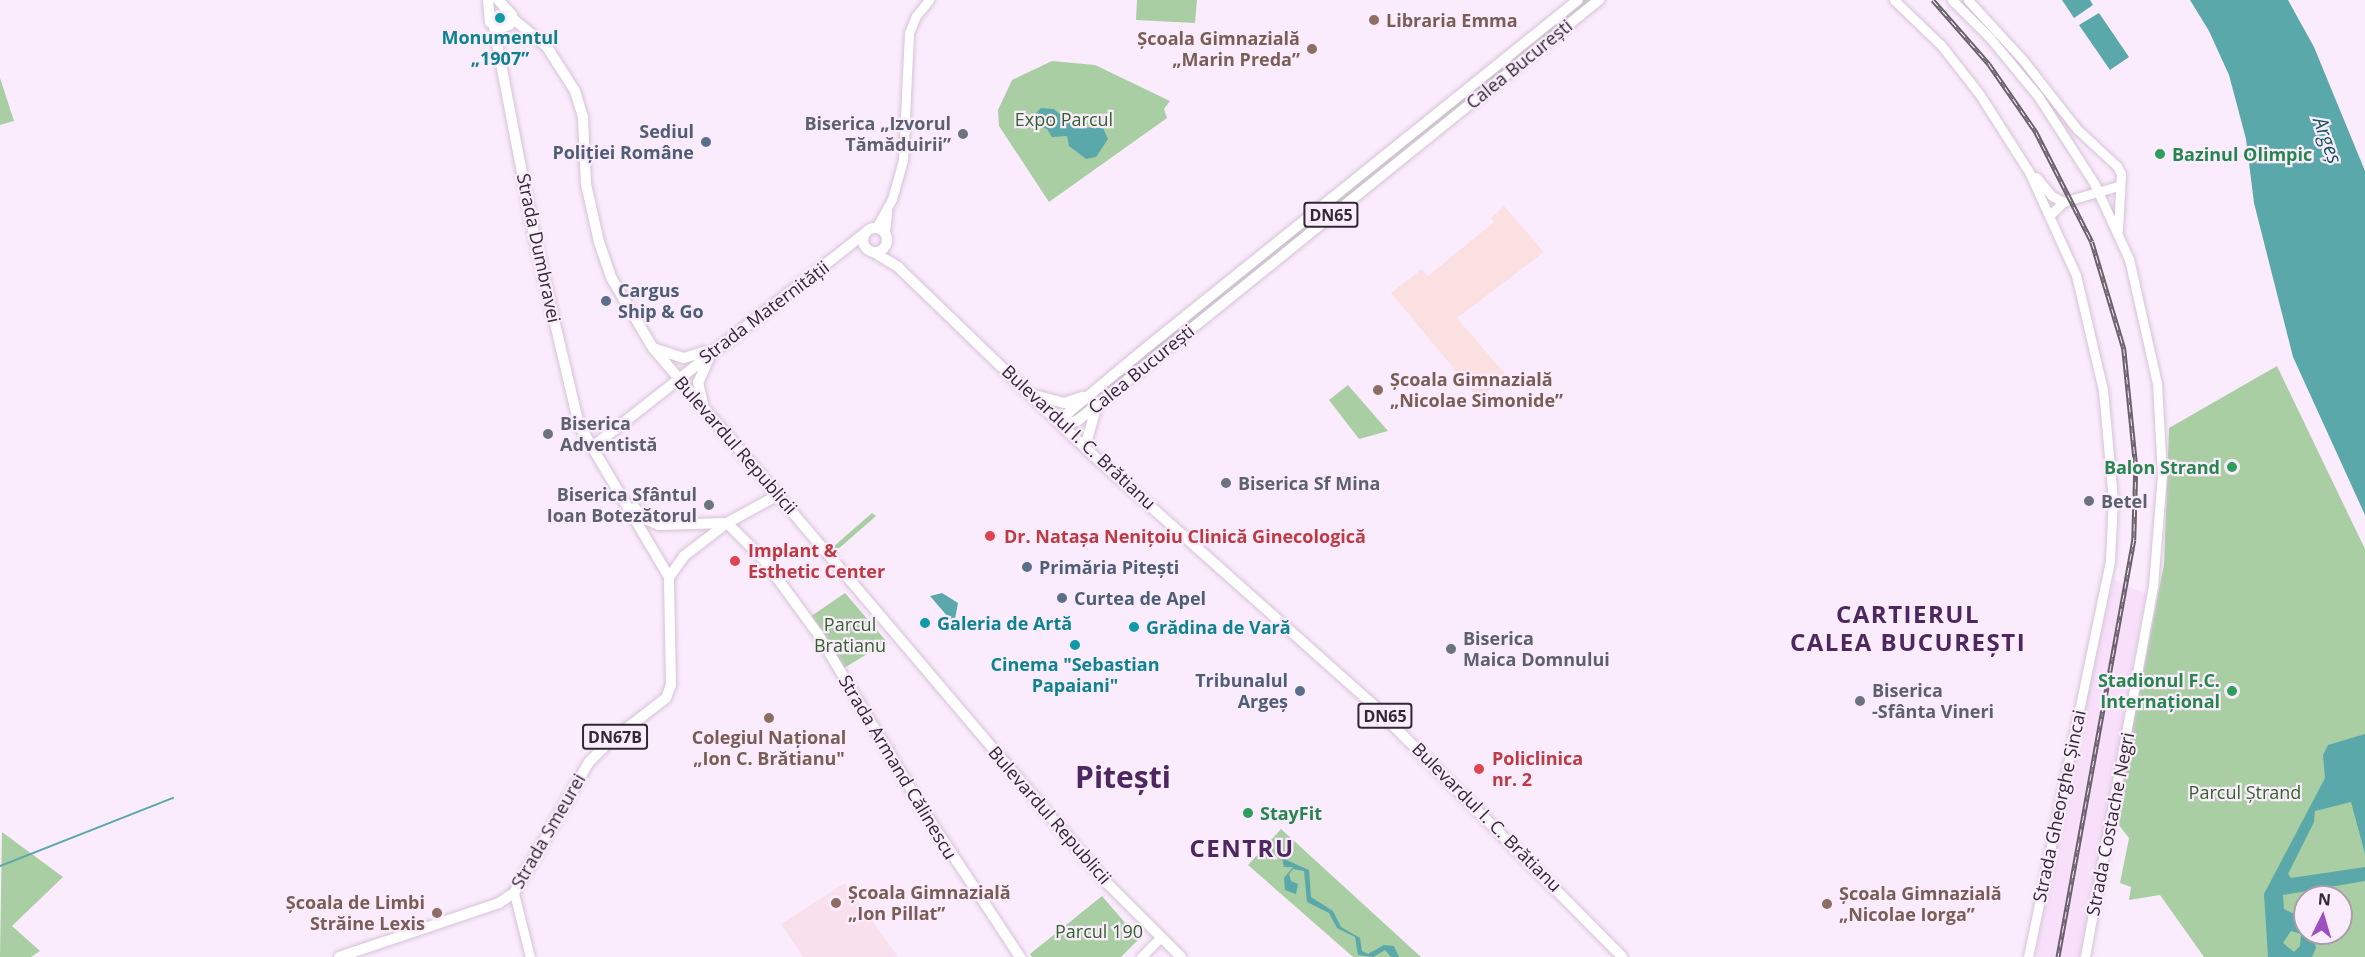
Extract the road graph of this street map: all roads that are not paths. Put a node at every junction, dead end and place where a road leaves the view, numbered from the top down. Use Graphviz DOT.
graph roads {
  1 [pos="488,0"];
  2 [pos="929,0"];
  3 [pos="1578,0"];
  4 [pos="1599,0"];
  5 [pos="1894,0"];
  6 [pos="1952,0"];
  7 [pos="1968,0"];
  8 [pos="501,3"];
  9 [pos="490,13"];
  10 [pos="512,18"];
  11 [pos="495,27"];
  12 [pos="2048,109"];
  13 [pos="2082,133"];
  14 [pos="2029,172"];
  15 [pos="2118,186"];
  16 [pos="2096,192"];
  17 [pos="2063,202"];
  18 [pos="2050,215"];
  19 [pos="881,230"];
  20 [pos="2118,230"];
  21 [pos="865,233"];
  22 [pos="887,245"];
  23 [pos="851,247"];
  24 [pos="872,252"];
  25 [pos="898,267"];
  26 [pos="653,348"];
  27 [pos="715,348"];
  28 [pos="677,377"];
  29 [pos="1029,392"];
  30 [pos="1089,395"];
  31 [pos="1098,403"];
  32 [pos="704,407"];
  33 [pos="1062,425"];
  34 [pos="1085,447"];
  35 [pos="591,448"];
  36 [pos="601,462"];
  37 [pos="617,486"];
  38 [pos="778,495"];
  39 [pos="727,523"];
  40 [pos="669,577"];
  41 [pos="514,892"];
  42 [pos="1161,937"];
  43 [pos="339,957"];
  44 [pos="530,957"];
  45 [pos="1020,957"];
  46 [pos="1141,957"];
  47 [pos="1181,957"];
  48 [pos="1622,957"];
  49 [pos="2028,957"];
  50 [pos="2085,957"];
  1 -- 9 [label="main road, Strada Dumbravei"];
  2 -- 19 [label="main road"];
  3 -- 30 [label="main road, Calea București / DN65"];
  4 -- 31 [label="main road, Calea București / DN65"];
  5 -- 14 [label="main road, Strada Gheorghe Șincai"];
  6 -- 12 [label="main road, Strada Costache Negri"];
  7 -- 13 [label="main road, Strada Costache Negri"];
  8 -- 9 [label="main road"];
  8 -- 10 [label="main road, Bulevardul Republicii"];
  9 -- 11 [label="main road, Strada Dumbravei"];
  10 -- 11 [label="main road"];
  10 -- 26 [label="main road, Bulevardul Republicii"];
  11 -- 35 [label="main road, Strada Dumbravei"];
  12 -- 13 [label="main road, Strada Costache Negri"];
  12 -- 16 [label="main road, Strada Costache Negri"];
  13 -- 15 [label="main road, Strada Costache Negri"];
  14 -- 17 [label="main road"];
  14 -- 18 [label="main road, Strada Gheorghe Șincai"];
  15 -- 16 [label="main road"];
  15 -- 20 [label="main road, Strada Costache Negri"];
  16 -- 17 [label="main road"];
  16 -- 20 [label="main road, Strada Costache Negri"];
  17 -- 18 [label="main road"];
  18 -- 49 [label="main road, Strada Gheorghe Șincai"];
  19 -- 21 [label="main road"];
  19 -- 22 [label="main road, Bulevardul I. C. Brătianu"];
  20 -- 50 [label="main road, Strada Costache Negri"];
  21 -- 23 [label="main road, Strada Maternității"];
  21 -- 24 [label="main road"];
  22 -- 24 [label="main road"];
  22 -- 25 [label="main road, Bulevardul I. C. Brătianu"];
  23 -- 24 [label="main road"];
  23 -- 27 [label="main road, Strada Maternității"];
  24 -- 25 [label="main road, Bulevardul I. C. Brătianu"];
  25 -- 29 [label="main road, Bulevardul I. C. Brătianu"];
  26 -- 27 [label="main road"];
  26 -- 28 [label="main road, Bulevardul Republicii"];
  27 -- 28 [label="main road, Strada Maternității"];
  27 -- 32 [label="main road"];
  28 -- 32 [label="main road, Bulevardul Republicii"];
  28 -- 35 [label="main road, Strada Maternității"];
  29 -- 30 [label="main road"];
  29 -- 33 [label="main road, Bulevardul I. C. Brătianu"];
  30 -- 33 [label="main road, Calea București"];
  31 -- 33 [label="main road, Calea București / DN65"];
  31 -- 34 [label="main road"];
  32 -- 38 [label="main road, Bulevardul Republicii"];
  33 -- 34 [label="main road, Bulevardul I. C. Brătianu / DN65"];
  34 -- 48 [label="main road, Bulevardul I. C. Brătianu / DN65"];
  35 -- 36 [label="main road, Strada Dumbravei"];
  36 -- 37 [label="main road, Strada Smeurei"];
  37 -- 39 [label="main road"];
  37 -- 40 [label="main road, Strada Smeurei"];
  38 -- 39 [label="main road"];
  38 -- 42 [label="main road, Bulevardul Republicii"];
  39 -- 40 [label="main road"];
  39 -- 45 [label="main road, Strada Armand Călinescu"];
  40 -- 41 [label="main road, Strada Smeurei / DN67B"];
  41 -- 43 [label="main road, Strada Smeurei"];
  41 -- 44 [label="main road"];
  42 -- 46 [label="main road"];
  42 -- 47 [label="main road, Bulevardul Republicii"];
}
